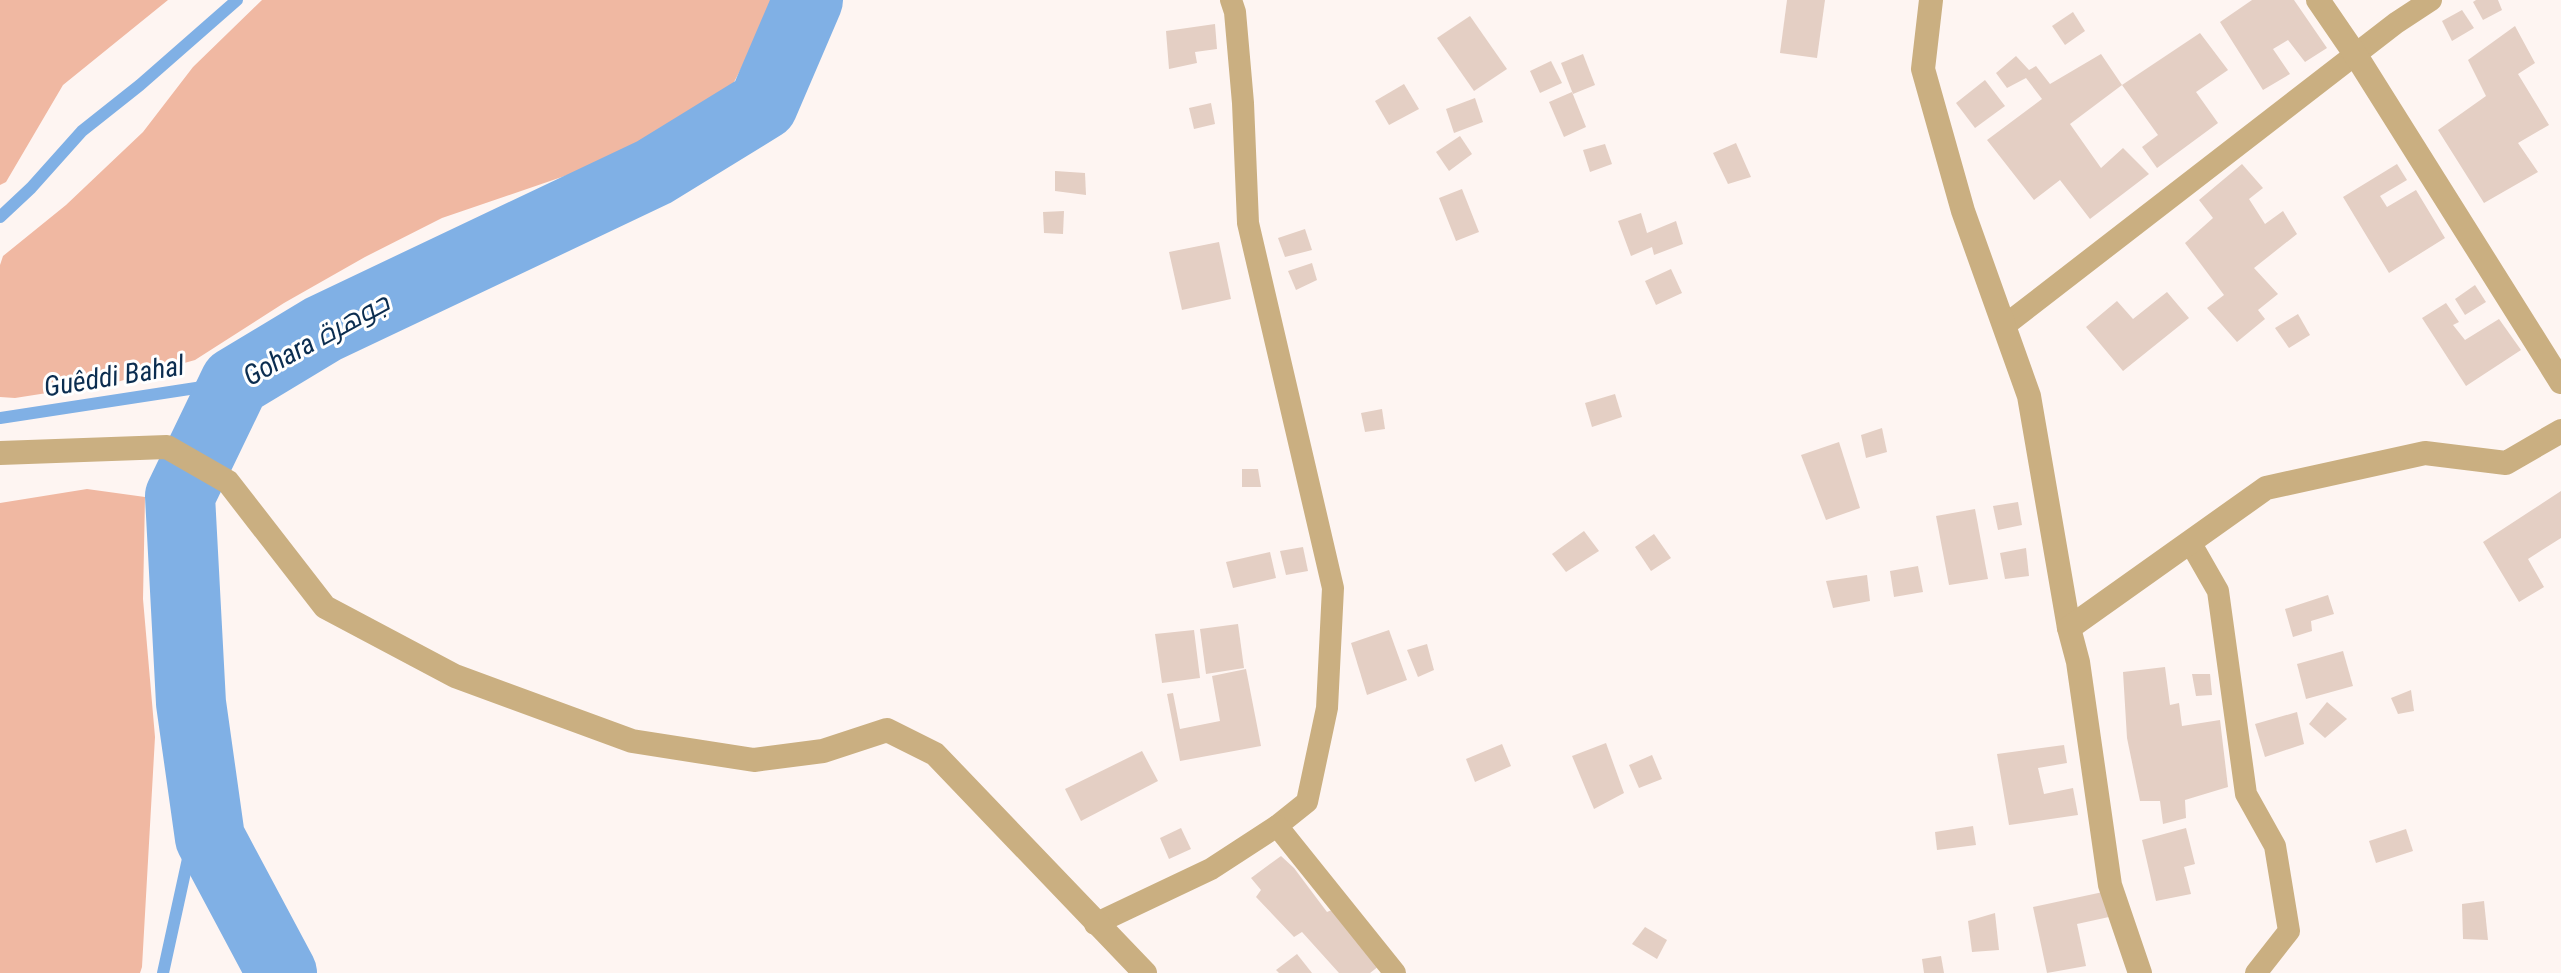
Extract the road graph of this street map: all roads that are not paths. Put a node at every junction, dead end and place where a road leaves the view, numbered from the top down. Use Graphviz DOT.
graph roads {
  1 [pos="1231,0"];
  2 [pos="1931,0"];
  3 [pos="2318,0"];
  4 [pos="2431,0"];
  5 [pos="2355,54"];
  6 [pos="2004,326"];
  7 [pos="2561,382"];
  8 [pos="2561,431"];
  9 [pos="0,453"];
  10 [pos="2190,542"];
  11 [pos="2069,628"];
  12 [pos="1277,826"];
  13 [pos="1095,924"];
  14 [pos="1145,973"];
  15 [pos="1395,973"];
  16 [pos="2140,973"];
  17 [pos="2256,973"];
  1 -- 12 [label="lane"];
  2 -- 6 [label="street"];
  3 -- 5 [label="street"];
  4 -- 5 [label="lane"];
  5 -- 6 [label="lane"];
  5 -- 7 [label="street"];
  6 -- 11 [label="street"];
  8 -- 10 [label="street"];
  9 -- 13 [label="street"];
  10 -- 11 [label="street"];
  10 -- 17 [label="lane"];
  11 -- 16 [label="street"];
  12 -- 13 [label="lane"];
  12 -- 15 [label="lane"];
  13 -- 14 [label="street"];
}
